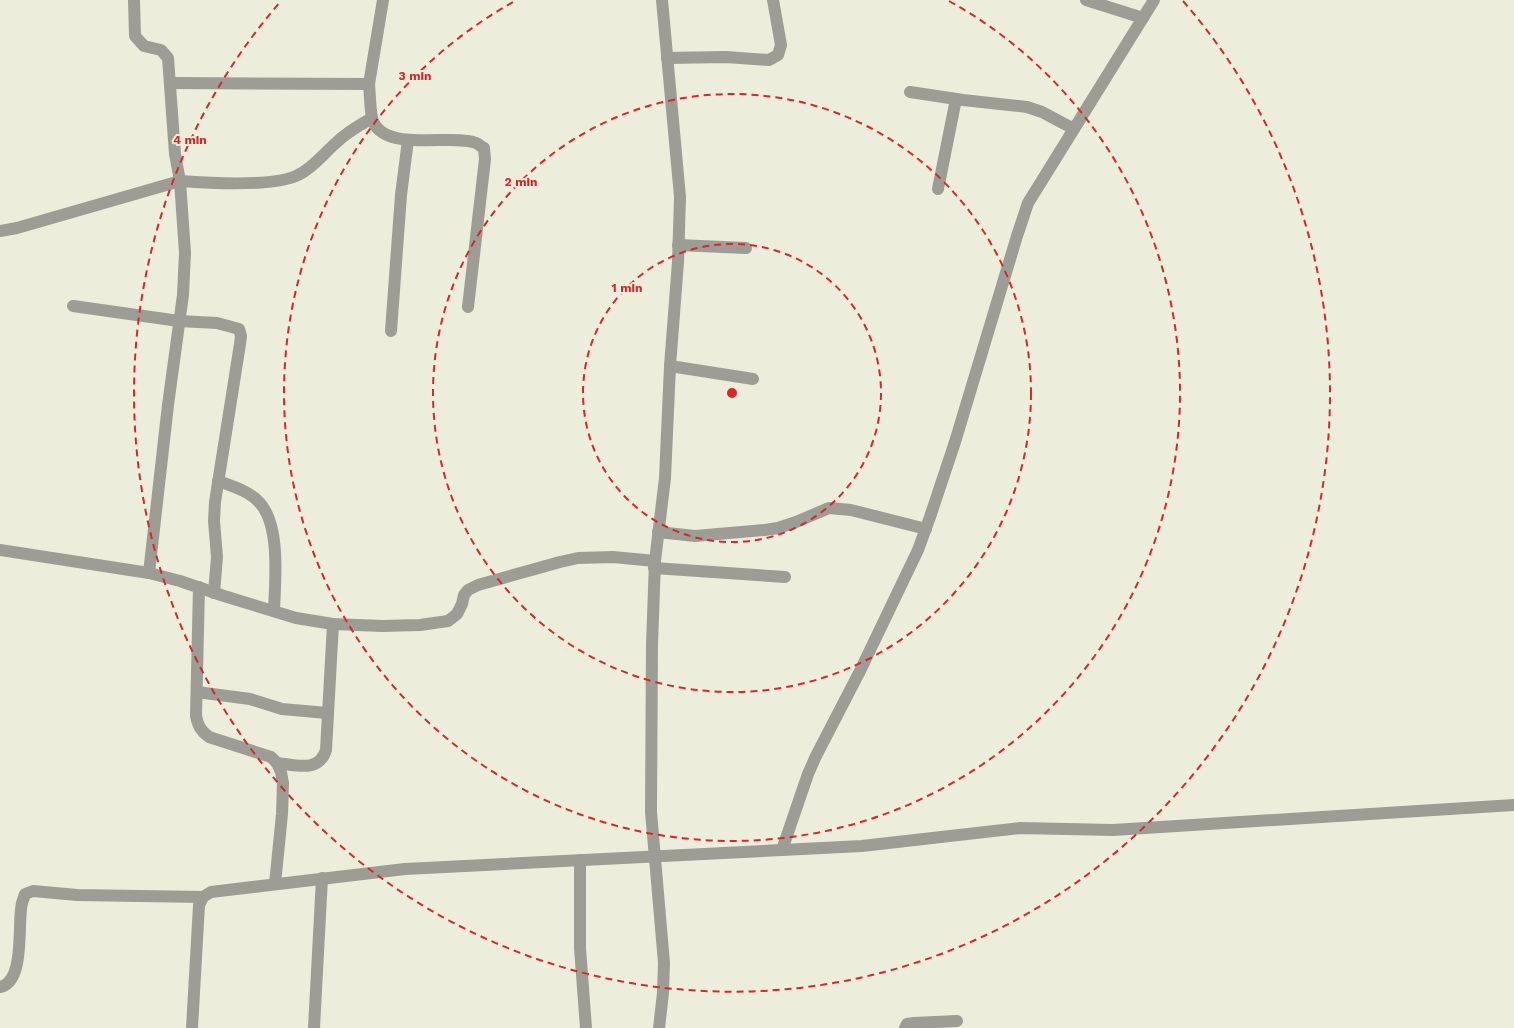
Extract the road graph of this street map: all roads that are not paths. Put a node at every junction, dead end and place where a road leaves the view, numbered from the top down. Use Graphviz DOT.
graph roads {
  1 [pos="134,0"];
  2 [pos="383,0"];
  3 [pos="662,0"];
  4 [pos="773,0"];
  5 [pos="1086,0"];
  6 [pos="1154,0"];
  7 [pos="1143,18"];
  8 [pos="667,58"];
  9 [pos="170,83"];
  10 [pos="369,84"];
  11 [pos="910,92"];
  12 [pos="956,99"];
  13 [pos="372,118"];
  14 [pos="1074,129"];
  15 [pos="408,140"];
  16 [pos="180,181"];
  17 [pos="938,189"];
  18 [pos="0,231"];
  19 [pos="678,245"];
  20 [pos="746,248"];
  21 [pos="73,306"];
  22 [pos="468,307"];
  23 [pos="179,321"];
  24 [pos="391,331"];
  25 [pos="670,366"];
  26 [pos="753,379"];
  27 [pos="218,481"];
  28 [pos="926,529"];
  29 [pos="658,532"];
  30 [pos="0,550"];
  31 [pos="654,565"];
  32 [pos="149,573"];
  33 [pos="784,577"];
  34 [pos="199,587"];
  35 [pos="214,593"];
  36 [pos="274,611"];
  37 [pos="333,624"];
  38 [pos="197,692"];
  39 [pos="327,713"];
  40 [pos="277,763"];
  41 [pos="1514,805"];
  42 [pos="782,850"];
  43 [pos="654,857"];
  44 [pos="580,860"];
  45 [pos="322,878"];
  46 [pos="275,884"];
  47 [pos="203,897"];
  48 [pos="0,987"];
  49 [pos="957,1021"];
  50 [pos="192,1028"];
  51 [pos="314,1028"];
  52 [pos="586,1028"];
  53 [pos="659,1028"];
  54 [pos="905,1028"];
  1 -- 9 [label="street"];
  2 -- 10 [label="street"];
  3 -- 8 [label="street"];
  4 -- 8 [label="street"];
  5 -- 7 [label="street"];
  6 -- 7 [label="street"];
  7 -- 14 [label="street"];
  8 -- 19 [label="street"];
  9 -- 10 [label="street"];
  9 -- 16 [label="street"];
  10 -- 13 [label="street"];
  11 -- 12 [label="street"];
  12 -- 14 [label="street"];
  12 -- 17 [label="street"];
  13 -- 15 [label="street"];
  13 -- 16 [label="street"];
  14 -- 28 [label="street"];
  15 -- 22 [label="street"];
  15 -- 24 [label="street"];
  16 -- 18 [label="street"];
  16 -- 23 [label="street"];
  19 -- 20 [label="street"];
  19 -- 25 [label="street"];
  21 -- 23 [label="street"];
  23 -- 27 [label="street"];
  23 -- 32 [label="street"];
  25 -- 26 [label="street"];
  25 -- 29 [label="street"];
  27 -- 35 [label="street"];
  27 -- 36 [label="street"];
  28 -- 29 [label="street"];
  28 -- 42 [label="street"];
  29 -- 31 [label="street"];
  30 -- 32 [label="street"];
  31 -- 33 [label="street"];
  31 -- 37 [label="street"];
  31 -- 43 [label="street"];
  32 -- 34 [label="street"];
  34 -- 35 [label="street"];
  34 -- 38 [label="street"];
  35 -- 36 [label="street"];
  36 -- 37 [label="street"];
  37 -- 39 [label="street"];
  38 -- 39 [label="street"];
  38 -- 40 [label="street"];
  39 -- 40 [label="street"];
  40 -- 46 [label="street"];
  41 -- 42 [label="street"];
  42 -- 43 [label="street"];
  43 -- 44 [label="street"];
  43 -- 53 [label="street"];
  44 -- 45 [label="street"];
  44 -- 52 [label="street"];
  45 -- 46 [label="street"];
  45 -- 51 [label="street"];
  46 -- 47 [label="street"];
  47 -- 48 [label="street"];
  47 -- 50 [label="street"];
  49 -- 54 [label="street"];
}
